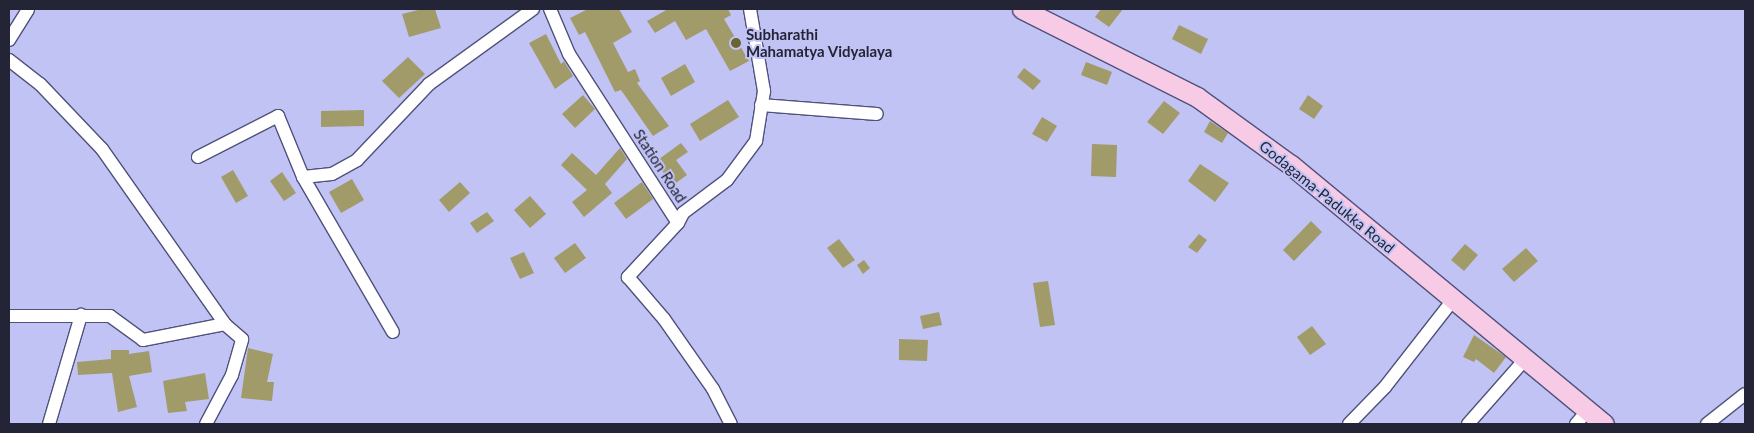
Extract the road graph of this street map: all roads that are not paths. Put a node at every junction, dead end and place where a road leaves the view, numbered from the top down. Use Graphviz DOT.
graph roads {
  1 [pos="28,9"];
  2 [pos="533,9"];
  3 [pos="550,9"];
  4 [pos="750,9"];
  5 [pos="1022,9"];
  6 [pos="9,40"];
  7 [pos="9,60"];
  8 [pos="761,105"];
  9 [pos="877,114"];
  10 [pos="198,157"];
  11 [pos="303,177"];
  12 [pos="678,223"];
  13 [pos="1453,300"];
  14 [pos="81,315"];
  15 [pos="9,316"];
  16 [pos="224,324"];
  17 [pos="394,332"];
  18 [pos="1527,357"];
  19 [pos="1745,394"];
  20 [pos="1588,410"];
  21 [pos="49,424"];
  22 [pos="206,424"];
  23 [pos="731,424"];
  24 [pos="1349,424"];
  25 [pos="1468,424"];
  26 [pos="1576,424"];
  27 [pos="1604,424"];
  28 [pos="1707,424"];
  1 -- 6 [label="street"];
  2 -- 11 [label="street"];
  3 -- 12 [label="street, Station Road"];
  4 -- 8 [label="street"];
  5 -- 13 [label="main road, Godagama-Padukka Road"];
  7 -- 16 [label="street"];
  8 -- 9 [label="street"];
  8 -- 12 [label="street"];
  10 -- 11 [label="street"];
  11 -- 17 [label="street"];
  12 -- 23 [label="street, Station Road"];
  13 -- 18 [label="main road, Godagama-Padukka Road"];
  13 -- 24 [label="street"];
  14 -- 15 [label="street"];
  14 -- 16 [label="street"];
  14 -- 21 [label="street"];
  16 -- 22 [label="street"];
  18 -- 20 [label="main road, Godagama-Padukka Road"];
  18 -- 25 [label="street"];
  19 -- 28 [label="street"];
  20 -- 26 [label="street"];
  20 -- 27 [label="main road, Godagama-Padukka Road"];
}
